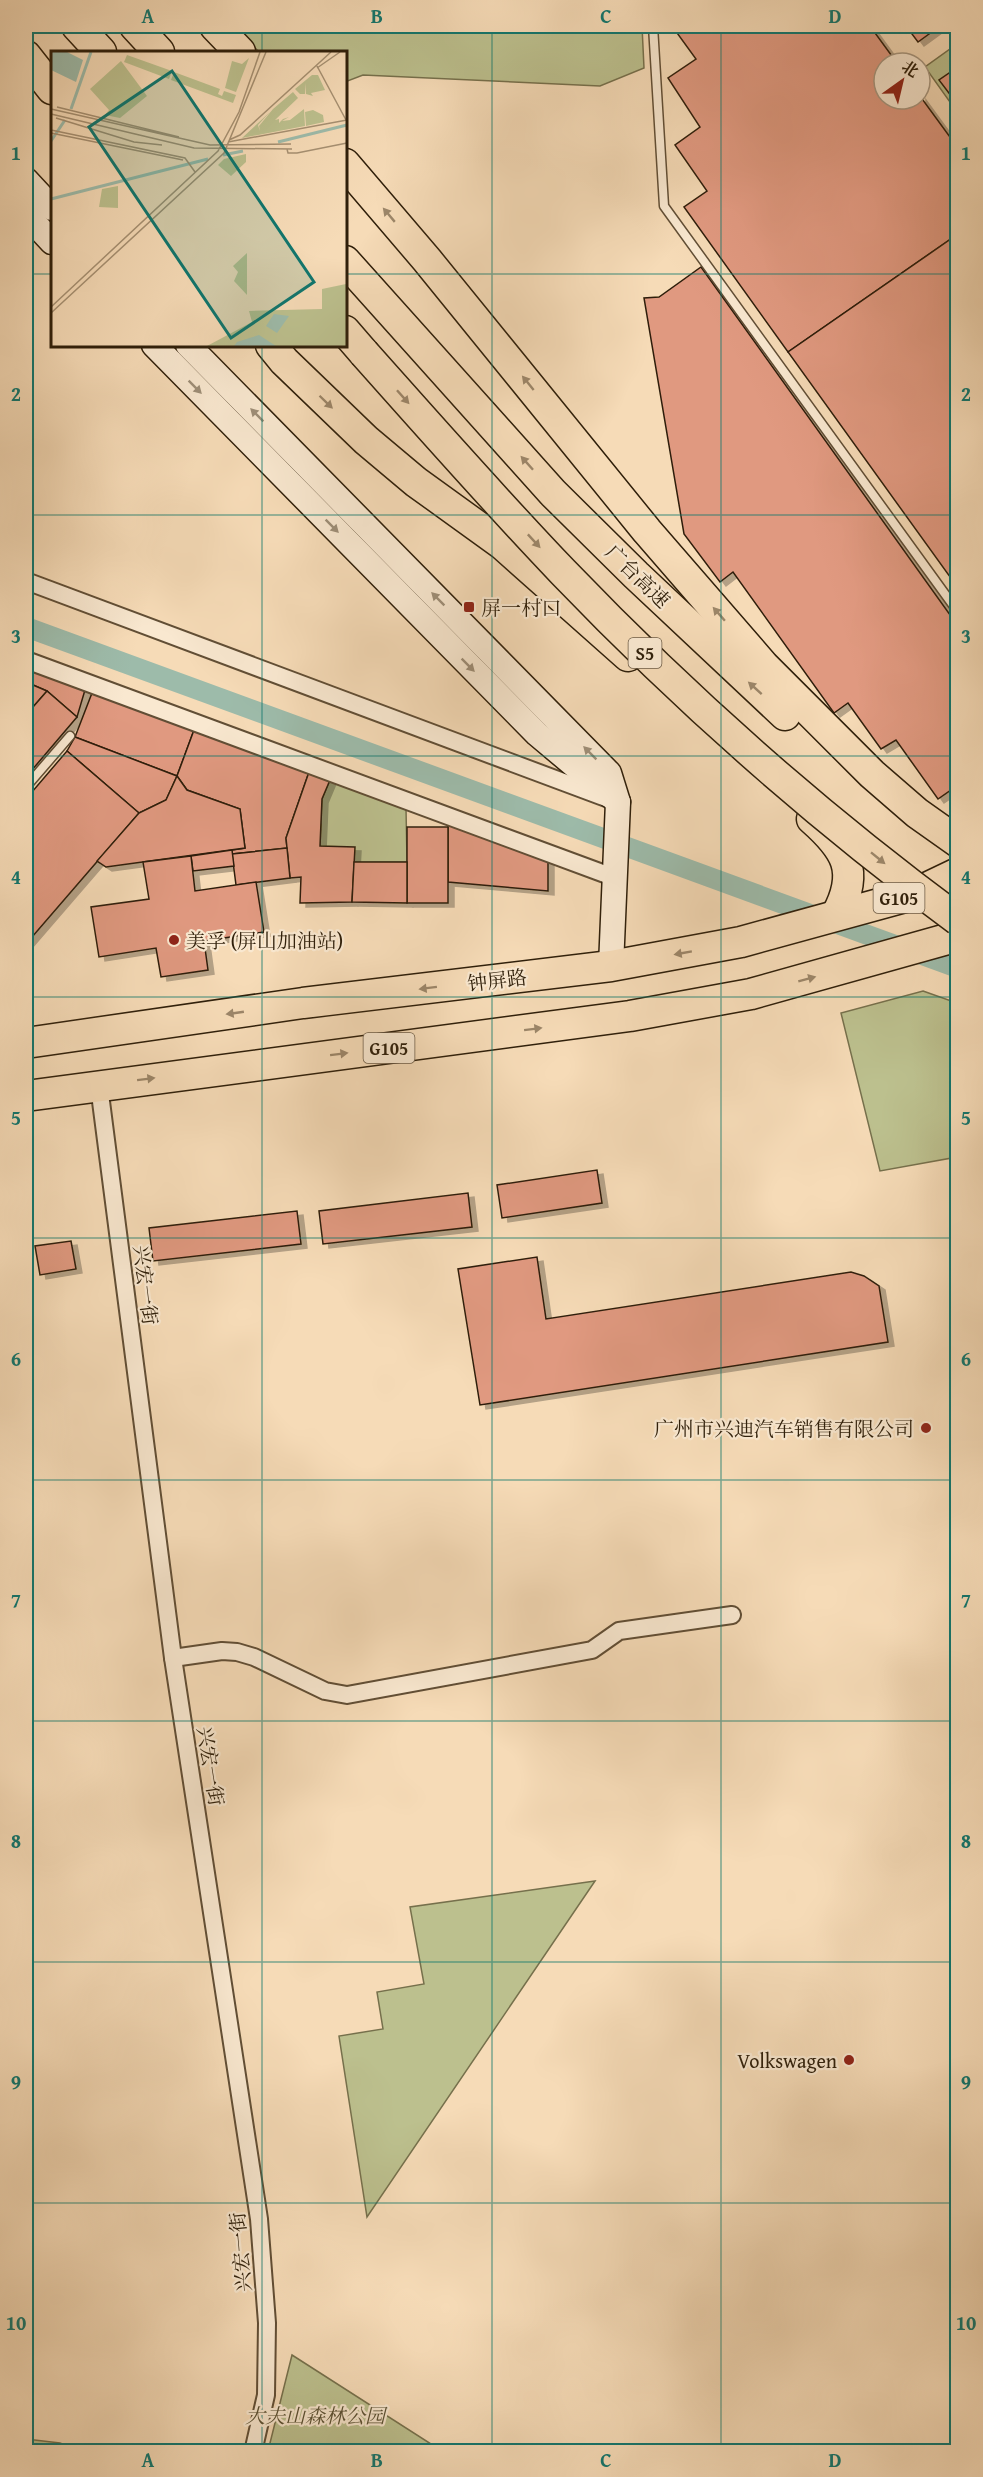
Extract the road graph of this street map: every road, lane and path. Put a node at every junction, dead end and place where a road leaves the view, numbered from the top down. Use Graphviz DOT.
graph roads {
  1 [pos="77,26"];
  2 [pos="135,26"];
  3 [pos="215,26"];
  4 [pos="653,26"];
  5 [pos="100,51"];
  6 [pos="158,51"];
  7 [pos="239,51"];
  8 [pos="26,56"];
  9 [pos="51,88"];
  10 [pos="346,165"];
  11 [pos="26,180"];
  12 [pos="51,207"];
  13 [pos="26,214"];
  14 [pos="51,241"];
  15 [pos="346,262"];
  16 [pos="346,332"];
  17 [pos="155,346"];
  18 [pos="189,346"];
  19 [pos="278,353"];
  20 [pos="26,581"];
  21 [pos="957,612"];
  22 [pos="26,660"];
  23 [pos="70,736"];
  24 [pos="26,787"];
  25 [pos="618,802"];
  26 [pos="957,842"];
  27 [pos="957,864"];
  28 [pos="614,867"];
  29 [pos="957,873"];
  30 [pos="837,914"];
  31 [pos="956,932"];
  32 [pos="611,966"];
  33 [pos="26,1043"];
  34 [pos="99,1086"];
  35 [pos="26,1096"];
  36 [pos="732,1615"];
  37 [pos="173,1658"];
  38 [pos="253,2451"];
  1 -- 5 [label="highway"];
  2 -- 6 [label="highway"];
  3 -- 7 [label="highway"];
  4 -- 21 [label="lane"];
  8 -- 9 [label="highway"];
  26 -- 10 [label="highway, one-way"];
  11 -- 12 [label="street"];
  13 -- 14 [label="street"];
  27 -- 15 [label="highway, 广台高速 / S5, one-way"];
  16 -- 31 [label="highway, S5, one-way, bridge"];
  17 -- 25 [label="street, one-way"];
  25 -- 18 [label="street, one-way"];
  19 -- 30 [label="highway, one-way"];
  20 -- 25 [label="street"];
  22 -- 28 [label="street"];
  23 -- 24 [label="lane"];
  25 -- 28 [label="street"];
  28 -- 32 [label="street"];
  29 -- 30 [label="highway, 钟屏路 / G105"];
  30 -- 32 [label="highway, 钟屏路 / G105, one-way"];
  34 -- 31 [label="highway, G105, one-way"];
  32 -- 33 [label="highway, 钟屏路 / G105, one-way"];
  34 -- 35 [label="highway, G105"];
  34 -- 37 [label="street, 兴宏一街"];
  36 -- 37 [label="street"];
  37 -- 38 [label="street, 兴宏一街"];
}
